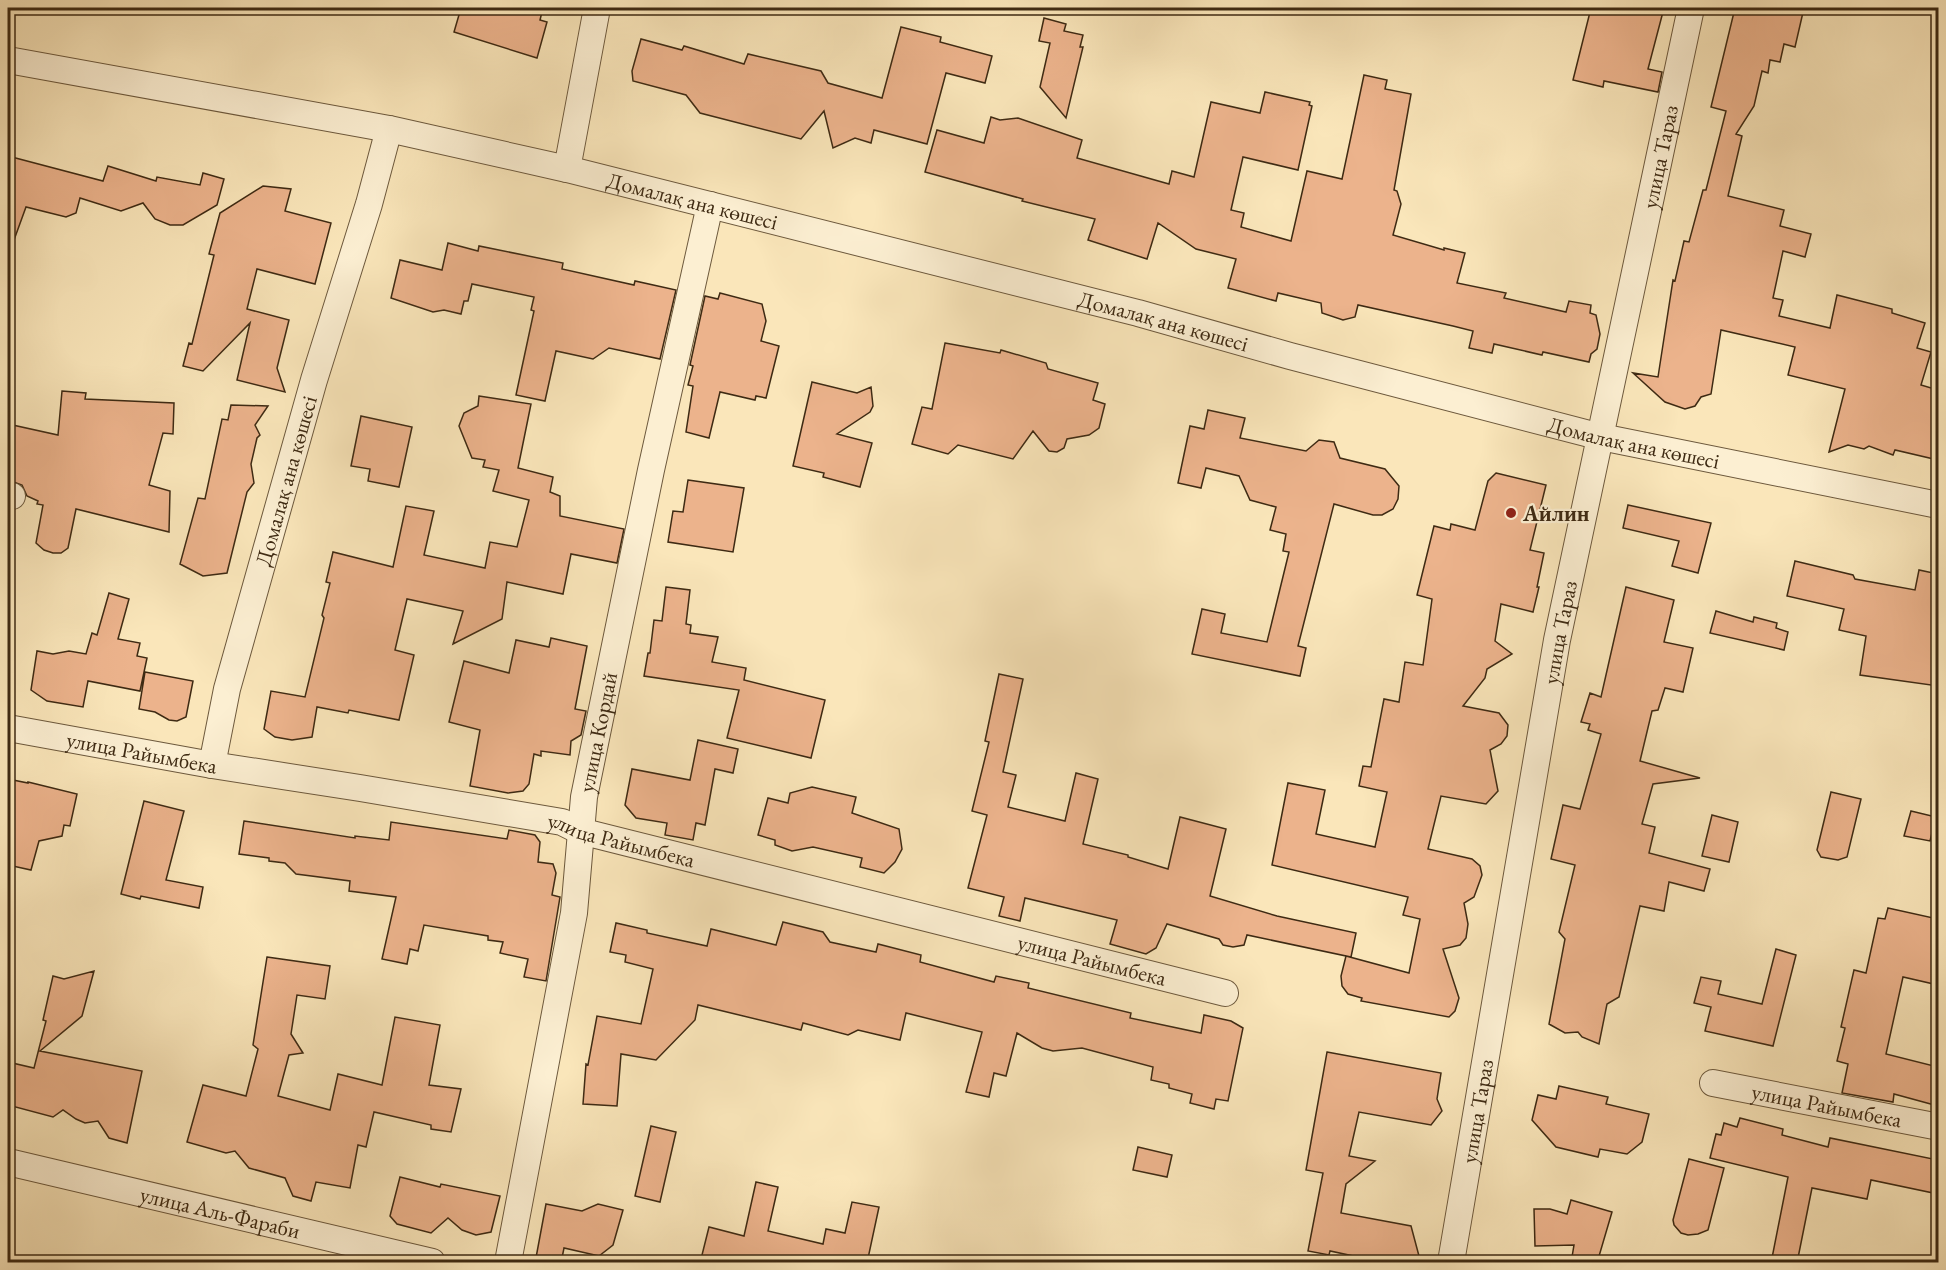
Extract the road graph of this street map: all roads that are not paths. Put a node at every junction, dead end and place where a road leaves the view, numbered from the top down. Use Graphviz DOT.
graph roads {
  1 [pos="597,8"];
  2 [pos="1691,8"];
  3 [pos="8,60"];
  4 [pos="388,129"];
  5 [pos="567,169"];
  6 [pos="710,205"];
  7 [pos="1601,437"];
  8 [pos="1938,505"];
  9 [pos="8,728"];
  10 [pos="212,765"];
  11 [pos="580,831"];
  12 [pos="1225,993"];
  13 [pos="1713,1083"];
  14 [pos="1938,1126"];
  15 [pos="8,1161"];
  16 [pos="432,1263"];
  17 [pos="508,1263"];
  18 [pos="1451,1263"];
  1 -- 5 [label="street"];
  2 -- 7 [label="street, улица Тараз"];
  3 -- 4 [label="street, Домалақ ана көшесі"];
  4 -- 5 [label="street, Домалақ ана көшесі"];
  4 -- 10 [label="street, Домалақ ана көшесі"];
  5 -- 6 [label="street, Домалақ ана көшесі"];
  6 -- 7 [label="street, Домалақ ана көшесі"];
  6 -- 11 [label="street, улица Кордай"];
  7 -- 8 [label="street, Домалақ ана көшесі"];
  7 -- 18 [label="street, улица Тараз"];
  9 -- 10 [label="street, улица Райымбека"];
  10 -- 11 [label="street, улица Райымбека"];
  11 -- 12 [label="street, улица Райымбека"];
  11 -- 17 [label="street, улица Кордай"];
  13 -- 14 [label="street, улица Райымбека"];
  15 -- 16 [label="street, улица Аль-Фараби"];
}
